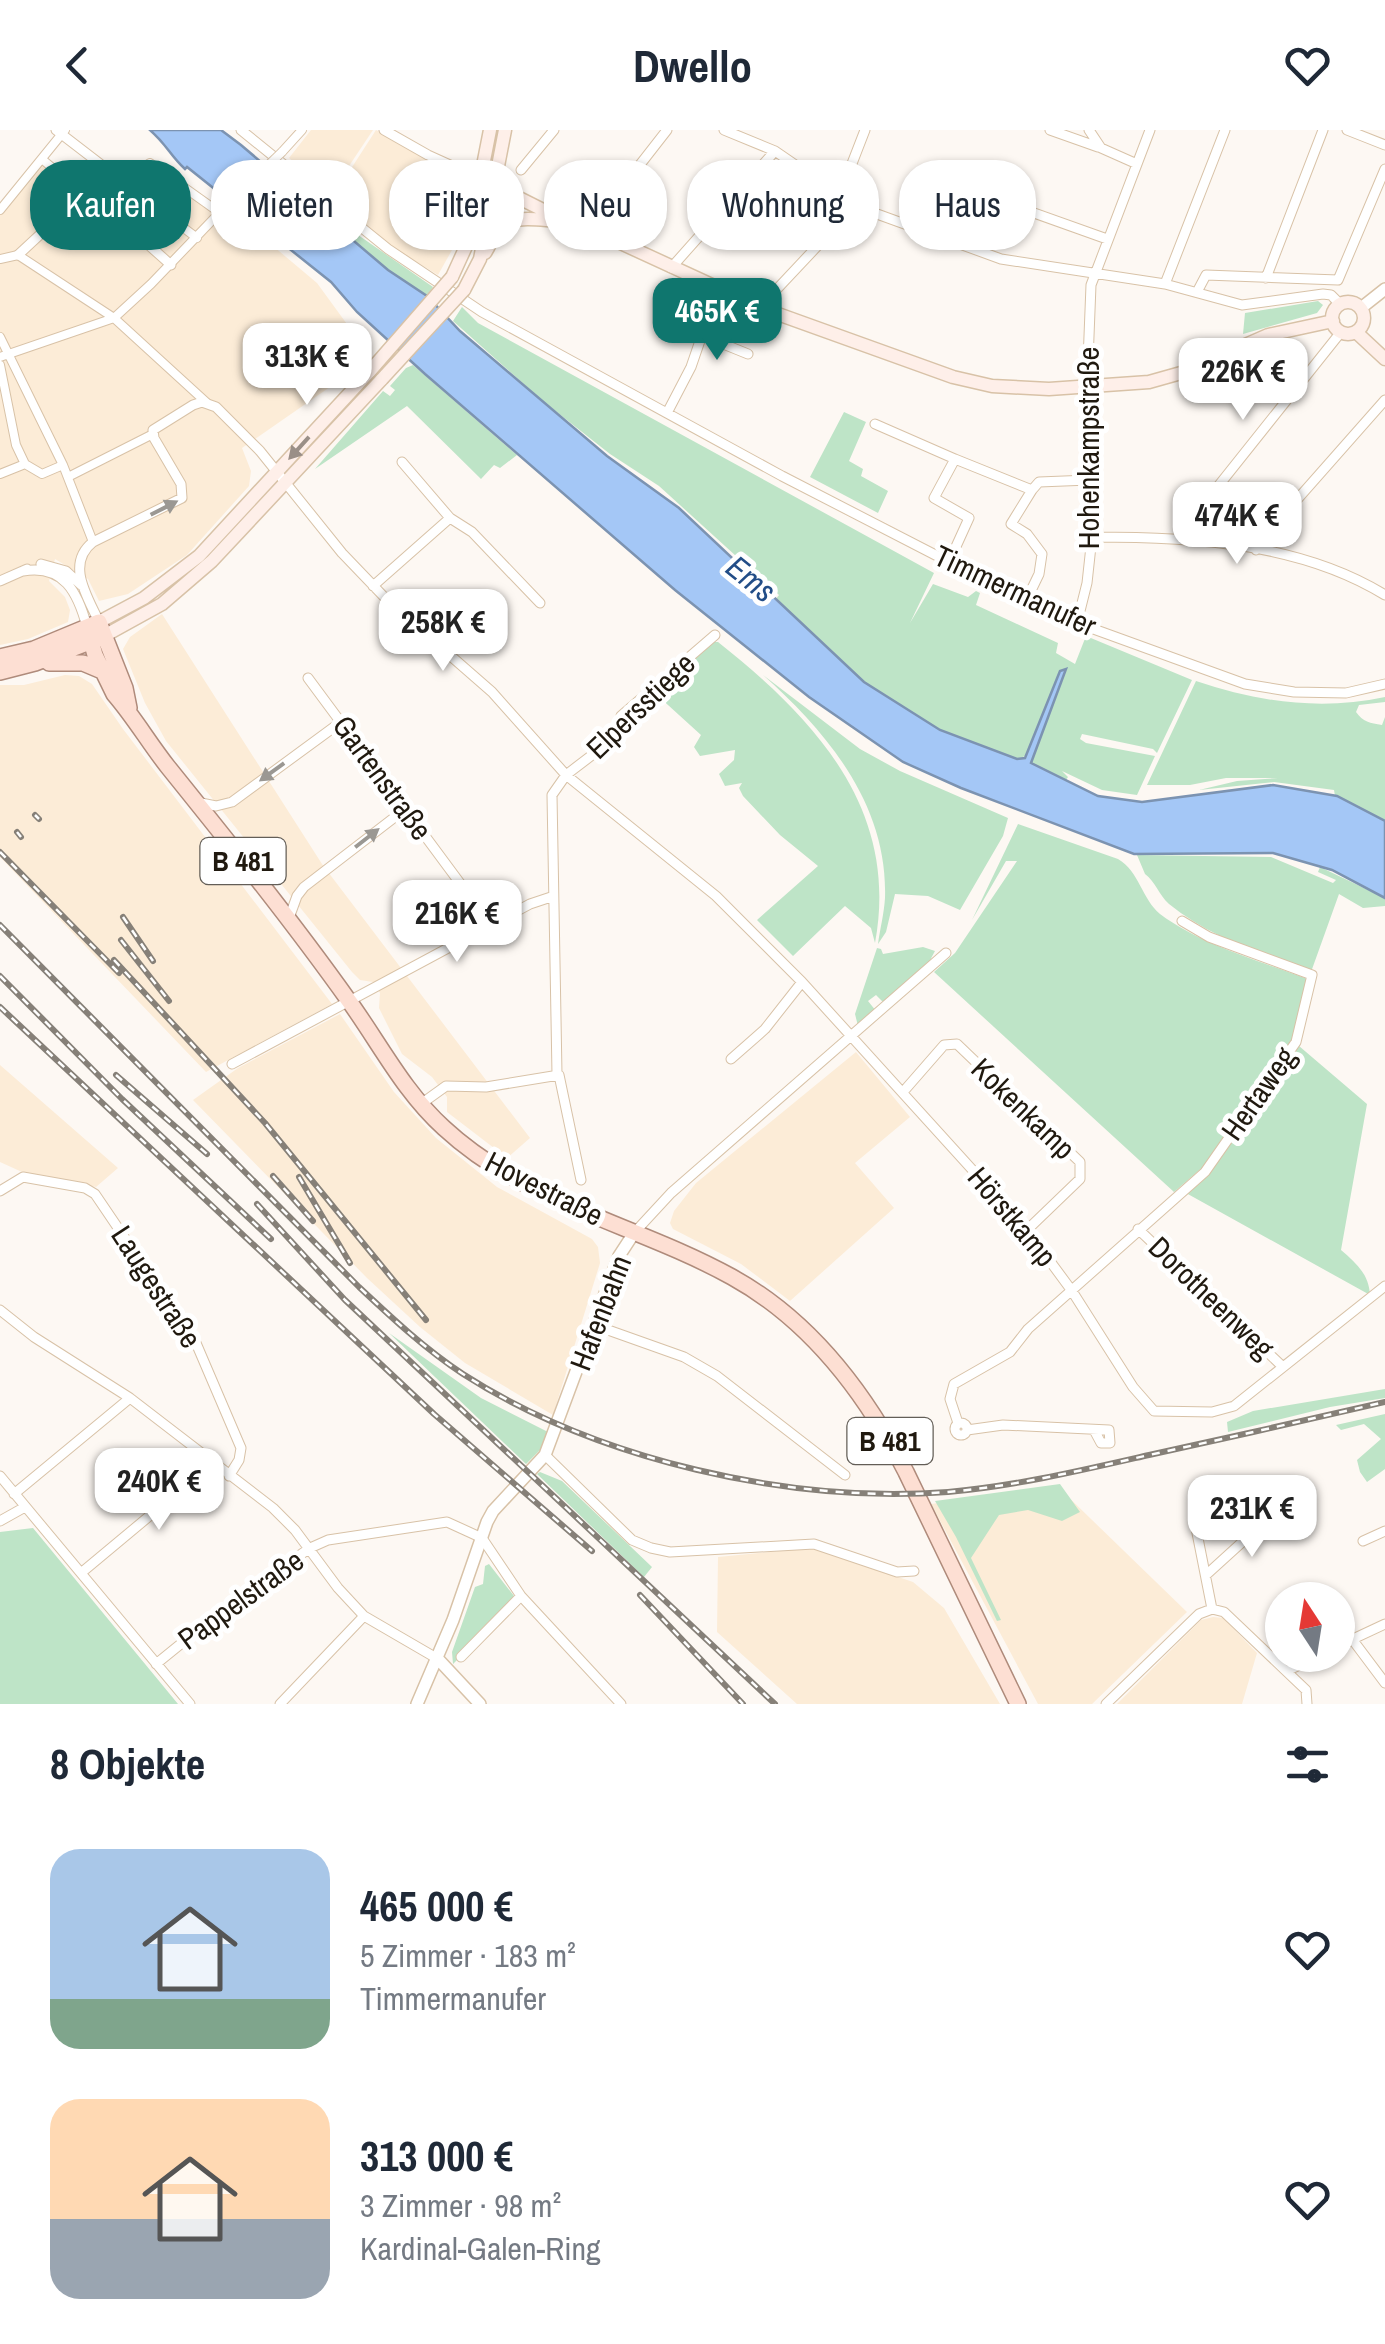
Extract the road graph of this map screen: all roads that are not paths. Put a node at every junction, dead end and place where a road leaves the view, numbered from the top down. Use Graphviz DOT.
graph roads {
  1 [pos="241,130"];
  2 [pos="302,130"];
  3 [pos="384,130"];
  4 [pos="490,130"];
  5 [pos="505,130"];
  6 [pos="554,130"];
  7 [pos="667,130"];
  8 [pos="724,130"];
  9 [pos="865,130"];
  10 [pos="1050,130"];
  11 [pos="1089,130"];
  12 [pos="1150,130"];
  13 [pos="1225,130"];
  14 [pos="1323,130"];
  15 [pos="1347,130"];
  16 [pos="61,131"];
  17 [pos="1385,146"];
  18 [pos="1101,148"];
  19 [pos="775,152"];
  20 [pos="43,160"];
  21 [pos="94,160"];
  22 [pos="274,160"];
  23 [pos="439,160"];
  24 [pos="484,160"];
  25 [pos="499,160"];
  26 [pos="644,160"];
  27 [pos="786,160"];
  28 [pos="853,160"];
  29 [pos="1137,164"];
  30 [pos="524,166"];
  31 [pos="1385,169"];
  32 [pos="30,175"];
  33 [pos="0,210"];
  34 [pos="1036,214"];
  35 [pos="544,220"];
  36 [pos="211,223"];
  37 [pos="191,234"];
  38 [pos="197,238"];
  39 [pos="1107,239"];
  40 [pos="30,244"];
  41 [pos="0,248"];
  42 [pos="154,250"];
  43 [pos="464,250"];
  44 [pos="482,250"];
  45 [pos="633,250"];
  46 [pos="814,250"];
  47 [pos="976,250"];
  48 [pos="18,255"];
  49 [pos="3,258"];
  50 [pos="480,259"];
  51 [pos="171,265"];
  52 [pos="672,268"];
  53 [pos="1094,272"];
  54 [pos="1266,278"];
  55 [pos="1165,284"];
  56 [pos="1385,289"];
  57 [pos="1198,292"];
  58 [pos="1340,304"];
  59 [pos="764,308"];
  60 [pos="1361,308"];
  61 [pos="662,314"];
  62 [pos="114,318"];
  63 [pos="1343,328"];
  64 [pos="701,336"];
  65 [pos="0,337"];
  66 [pos="748,354"];
  67 [pos="2,359"];
  68 [pos="1385,359"];
  69 [pos="376,375"];
  70 [pos="1086,387"];
  71 [pos="1385,400"];
  72 [pos="212,405"];
  73 [pos="668,413"];
  74 [pos="875,424"];
  75 [pos="153,434"];
  76 [pos="955,459"];
  77 [pos="402,462"];
  78 [pos="24,464"];
  79 [pos="63,465"];
  80 [pos="0,474"];
  81 [pos="72,475"];
  82 [pos="280,479"];
  83 [pos="1089,480"];
  84 [pos="1032,490"];
  85 [pos="450,518"];
  86 [pos="1092,537"];
  87 [pos="1182,537"];
  88 [pos="92,542"];
  89 [pos="1256,550"];
  90 [pos="949,562"];
  91 [pos="24,571"];
  92 [pos="0,581"];
  93 [pos="81,585"];
  94 [pos="373,586"];
  95 [pos="1385,594"];
  96 [pos="1027,599"];
  97 [pos="540,604"];
  98 [pos="1078,623"];
  99 [pos="95,632"];
  100 [pos="715,635"];
  101 [pos="0,657"];
  102 [pos="34,663"];
  103 [pos="102,671"];
  104 [pos="0,672"];
  105 [pos="308,678"];
  106 [pos="1385,684"];
  107 [pos="130,712"];
  108 [pos="341,722"];
  109 [pos="566,776"];
  110 [pos="196,802"];
  111 [pos="404,810"];
  112 [pos="551,897"];
  113 [pos="289,920"];
  114 [pos="1182,922"];
  115 [pos="491,925"];
  116 [pos="946,954"];
  117 [pos="802,982"];
  118 [pos="350,1002"];
  119 [pos="851,1038"];
  120 [pos="731,1059"];
  121 [pos="232,1064"];
  122 [pos="558,1074"];
  123 [pos="902,1092"];
  124 [pos="421,1104"];
  125 [pos="580,1180"];
  126 [pos="0,1190"];
  127 [pos="1138,1229"];
  128 [pos="1027,1230"];
  129 [pos="634,1233"];
  130 [pos="1385,1286"];
  131 [pos="1072,1290"];
  132 [pos="0,1310"];
  133 [pos="594,1325"];
  134 [pos="1283,1367"];
  135 [pos="130,1398"];
  136 [pos="1094,1430"];
  137 [pos="545,1456"];
  138 [pos="212,1463"];
  139 [pos="845,1475"];
  140 [pos="0,1476"];
  141 [pos="230,1476"];
  142 [pos="14,1494"];
  143 [pos="25,1507"];
  144 [pos="1272,1515"];
  145 [pos="0,1521"];
  146 [pos="1196,1528"];
  147 [pos="1385,1531"];
  148 [pos="482,1538"];
  149 [pos="1363,1541"];
  150 [pos="310,1548"];
  151 [pos="914,1572"];
  152 [pos="81,1574"];
  153 [pos="1206,1576"];
  154 [pos="522,1596"];
  155 [pos="1212,1609"];
  156 [pos="364,1616"];
  157 [pos="1385,1624"];
  158 [pos="1355,1638"];
  159 [pos="1355,1643"];
  160 [pos="1265,1650"];
  161 [pos="461,1657"];
  162 [pos="438,1659"];
  163 [pos="156,1664"];
  164 [pos="1288,1672"];
  165 [pos="1385,1683"];
  166 [pos="190,1704"];
  167 [pos="280,1704"];
  168 [pos="418,1704"];
  169 [pos="480,1704"];
  170 [pos="621,1704"];
  171 [pos="1018,1704"];
  172 [pos="1106,1704"];
  173 [pos="1307,1704"];
  1 -- 73 [label="street, Timmermanufer"];
  2 -- 22 [label="street, bridge"];
  3 -- 23 [label="street"];
  4 -- 24 [label="main road"];
  5 -- 25 [label="main road"];
  6 -- 30 [label="street"];
  7 -- 26 [label="street"];
  8 -- 19 [label="street"];
  9 -- 28 [label="street"];
  10 -- 18 [label="street"];
  11 -- 18 [label="street"];
  12 -- 29 [label="street, Hohenkampstraße"];
  13 -- 55 [label="street"];
  14 -- 54 [label="street"];
  15 -- 17 [label="street"];
  16 -- 20 [label="street"];
  16 -- 21 [label="street"];
  18 -- 29 [label="street"];
  19 -- 27 [label="street"];
  19 -- 52 [label="street"];
  29 -- 39 [label="street, Hohenkampstraße"];
  31 -- 54 [label="street"];
  32 -- 33 [label="street"];
  34 -- 39 [label="street"];
  35 -- 50 [label="main road"];
  36 -- 38 [label="street"];
  37 -- 38 [label="street"];
  38 -- 51 [label="street"];
  39 -- 53 [label="street, Hohenkampstraße"];
  40 -- 48 [label="street"];
  41 -- 49 [label="street"];
  42 -- 51 [label="street"];
  43 -- 69 [label="main road, bridge"];
  44 -- 50 [label="main road"];
  45 -- 52 [label="main road"];
  46 -- 59 [label="street"];
  47 -- 53 [label="street"];
  48 -- 49 [label="street"];
  48 -- 62 [label="street"];
  50 -- 69 [label="main road, bridge"];
  51 -- 62 [label="street"];
  52 -- 59 [label="main road"];
  53 -- 55 [label="street"];
  53 -- 70 [label="street, Hohenkampstraße"];
  54 -- 57 [label="street"];
  55 -- 57 [label="street"];
  56 -- 60 [label="street"];
  57 -- 58 [label="street"];
  58 -- 60 [label="main road"];
  58 -- 63 [label="main road"];
  59 -- 70 [label="main road"];
  60 -- 63 [label="main road"];
  61 -- 64 [label="street"];
  62 -- 67 [label="street"];
  62 -- 72 [label="street"];
  63 -- 68 [label="main road"];
  63 -- 70 [label="main road"];
  63 -- 87 [label="street"];
  64 -- 66 [label="street"];
  64 -- 73 [label="street"];
  65 -- 67 [label="street"];
  67 -- 78 [label="street"];
  67 -- 79 [label="street"];
  69 -- 82 [label="main road"];
  70 -- 83 [label="street, Hohenkampstraße"];
  71 -- 89 [label="street"];
  72 -- 75 [label="street"];
  72 -- 82 [label="street, Hörstkamp"];
  73 -- 90 [label="street, Timmermanufer"];
  74 -- 76 [label="street"];
  75 -- 81 [label="street"];
  88 -- 75 [label="street, one-way"];
  76 -- 84 [label="street"];
  76 -- 90 [label="street"];
  77 -- 85 [label="street"];
  78 -- 79 [label="street"];
  78 -- 80 [label="street"];
  79 -- 81 [label="street"];
  81 -- 88 [label="street"];
  82 -- 94 [label="street, Hörstkamp"];
  82 -- 99 [label="main road"];
  82 -- 99 [label="main road"];
  83 -- 84 [label="street"];
  83 -- 86 [label="street, Hohenkampstraße"];
  84 -- 96 [label="street"];
  85 -- 94 [label="street"];
  85 -- 97 [label="street"];
  86 -- 87 [label="street"];
  86 -- 98 [label="street, Hohenkampstraße"];
  87 -- 89 [label="street"];
  88 -- 93 [label="street"];
  89 -- 95 [label="street"];
  90 -- 96 [label="street, Timmermanufer"];
  91 -- 92 [label="street"];
  91 -- 93 [label="street"];
  91 -- 99 [label="street"];
  93 -- 99 [label="street"];
  94 -- 109 [label="street, Hörstkamp"];
  96 -- 98 [label="street, Timmermanufer"];
  98 -- 106 [label="street, Timmermanufer"];
  99 -- 101 [label="main road"];
  99 -- 102 [label="main road"];
  99 -- 103 [label="main road, Hovestraße / B 481"];
  99 -- 107 [label="main road, Hovestraße / B 481"];
  100 -- 109 [label="street, Elpersstiege"];
  102 -- 103 [label="main road"];
  102 -- 104 [label="main road"];
  103 -- 107 [label="main road, Hovestraße / B 481"];
  105 -- 108 [label="street, Gartenstraße"];
  107 -- 110 [label="main road, Hovestraße / B 481"];
  108 -- 110 [label="street, one-way"];
  108 -- 111 [label="street, Gartenstraße"];
  109 -- 112 [label="street"];
  109 -- 117 [label="street, Hörstkamp"];
  110 -- 113 [label="main road, Hovestraße / B 481"];
  113 -- 111 [label="street, one-way"];
  111 -- 115 [label="street, Gartenstraße"];
  112 -- 115 [label="street"];
  112 -- 122 [label="street"];
  113 -- 118 [label="main road, Hovestraße / B 481"];
  114 -- 127 [label="street, Hertaweg"];
  115 -- 118 [label="street"];
  116 -- 119 [label="street"];
  117 -- 119 [label="street, Hörstkamp"];
  117 -- 120 [label="street"];
  118 -- 121 [label="street"];
  118 -- 124 [label="main road, Hovestraße / B 481"];
  119 -- 123 [label="street, Hörstkamp"];
  119 -- 129 [label="street, Hafenbahn"];
  122 -- 124 [label="street"];
  122 -- 125 [label="street"];
  123 -- 128 [label="street, Hörstkamp"];
  123 -- 128 [label="street, Kokenkamp"];
  124 -- 129 [label="main road, Hovestraße / B 481"];
  126 -- 141 [label="street, Laugestraße"];
  127 -- 131 [label="street, Hertaweg"];
  127 -- 134 [label="street, Dorotheenweg"];
  128 -- 131 [label="street, Hörstkamp"];
  129 -- 133 [label="street, Hafenbahn"];
  129 -- 171 [label="main road, B 481"];
  130 -- 134 [label="street"];
  131 -- 134 [label="street, Hörstkamp"];
  131 -- 136 [label="street, Hertaweg"];
  132 -- 135 [label="street"];
  133 -- 137 [label="street, Hafenbahn"];
  133 -- 139 [label="street"];
  135 -- 138 [label="street"];
  135 -- 142 [label="street"];
  137 -- 148 [label="street, Hafenbahn"];
  137 -- 151 [label="street"];
  138 -- 141 [label="street"];
  138 -- 152 [label="street"];
  140 -- 142 [label="street"];
  141 -- 150 [label="street"];
  142 -- 143 [label="street"];
  143 -- 145 [label="street"];
  143 -- 152 [label="street"];
  144 -- 153 [label="street"];
  146 -- 153 [label="street"];
  147 -- 149 [label="street"];
  148 -- 150 [label="street, Pappelstraße"];
  148 -- 154 [label="street"];
  148 -- 162 [label="street, Hafenbahn"];
  150 -- 156 [label="street"];
  150 -- 163 [label="street, Pappelstraße"];
  152 -- 163 [label="street"];
  153 -- 155 [label="street"];
  154 -- 161 [label="street"];
  154 -- 170 [label="street"];
  155 -- 160 [label="street"];
  155 -- 172 [label="street"];
  156 -- 162 [label="street"];
  156 -- 167 [label="street"];
  157 -- 158 [label="street"];
  159 -- 165 [label="street"];
  162 -- 168 [label="street, Hafenbahn"];
  162 -- 169 [label="street"];
  163 -- 166 [label="street"];
  164 -- 173 [label="street"];
}
